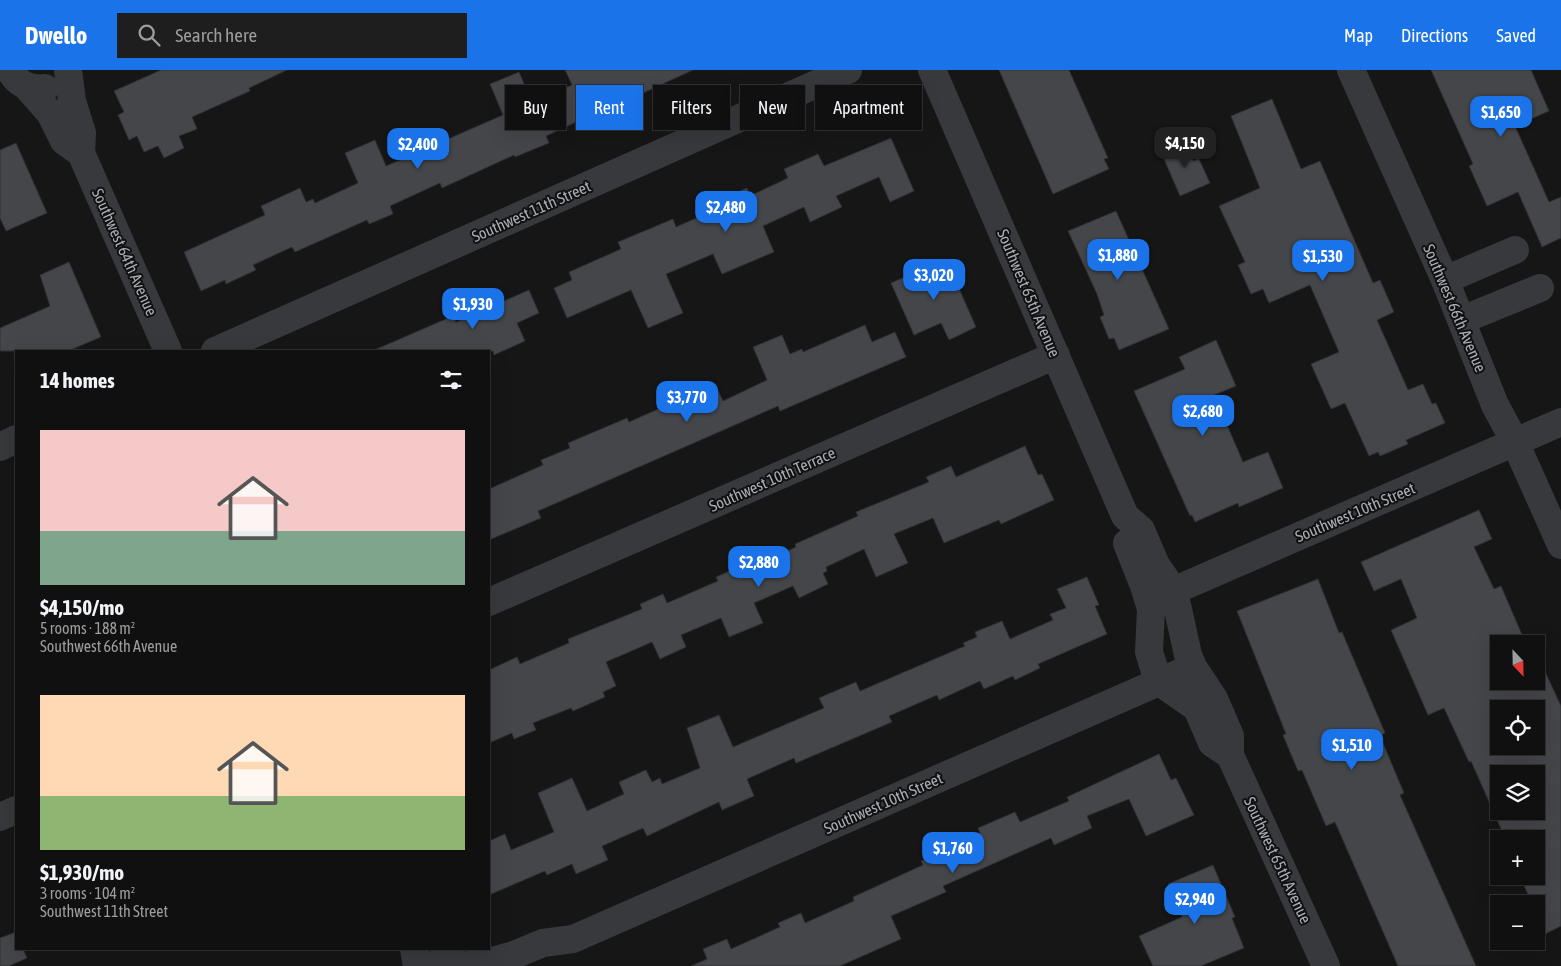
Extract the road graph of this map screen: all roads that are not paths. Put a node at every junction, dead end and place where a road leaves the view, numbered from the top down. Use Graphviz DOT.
graph roads {
  1 [pos="68,70"];
  2 [pos="848,70"];
  3 [pos="932,70"];
  4 [pos="1351,70"];
  5 [pos="15,83"];
  6 [pos="82,153"];
  7 [pos="1515,250"];
  8 [pos="1445,280"];
  9 [pos="1540,288"];
  10 [pos="1462,320"];
  11 [pos="168,350"];
  12 [pos="217,350"];
  13 [pos="1056,355"];
  14 [pos="1561,422"];
  15 [pos="15,439"];
  16 [pos="1515,442"];
  17 [pos="0,446"];
  18 [pos="1125,516"];
  19 [pos="1561,545"];
  20 [pos="1174,591"];
  21 [pos="490,602"];
  22 [pos="1150,602"];
  23 [pos="1192,666"];
  24 [pos="1158,681"];
  25 [pos="1230,755"];
  26 [pos="15,810"];
  27 [pos="0,817"];
  28 [pos="573,939"];
  29 [pos="414,950"];
  30 [pos="447,961"];
  31 [pos="418,966"];
  32 [pos="534,966"];
  33 [pos="1326,966"];
  1 -- 5 [label="street"];
  1 -- 6 [label="street, Southwest 64th Avenue"];
  2 -- 12 [label="street, Southwest 11th Street"];
  3 -- 13 [label="street, Southwest 65th Avenue"];
  4 -- 8 [label="street, Southwest 66th Avenue"];
  5 -- 6 [label="street, Southwest 64th Avenue"];
  6 -- 11 [label="street, Southwest 64th Avenue"];
  7 -- 8 [label="street"];
  8 -- 10 [label="street, Southwest 66th Avenue"];
  9 -- 10 [label="street"];
  10 -- 16 [label="street, Southwest 66th Avenue"];
  13 -- 18 [label="street, Southwest 65th Avenue"];
  13 -- 21 [label="street, Southwest 10th Terrace"];
  14 -- 16 [label="street, Southwest 10th Street"];
  15 -- 17 [label="street"];
  16 -- 19 [label="street, Southwest 66th Avenue"];
  16 -- 20 [label="street, Southwest 10th Street"];
  18 -- 20 [label="street, Southwest 65th Avenue"];
  18 -- 22 [label="street, Southwest 65th Avenue"];
  20 -- 22 [label="street, Southwest 10th Street"];
  20 -- 23 [label="street, Southwest 65th Avenue"];
  22 -- 24 [label="street, Southwest 65th Avenue"];
  23 -- 24 [label="street, Southwest 10th Street"];
  23 -- 25 [label="street, Southwest 65th Avenue"];
  24 -- 25 [label="street, Southwest 65th Avenue"];
  24 -- 28 [label="street, Southwest 10th Street"];
  25 -- 33 [label="street, Southwest 65th Avenue"];
  26 -- 27 [label="street"];
  28 -- 30 [label="street, Southwest 10th Street"];
  28 -- 32 [label="street, Southwest 10th Street"];
  29 -- 31 [label="street"];
}
